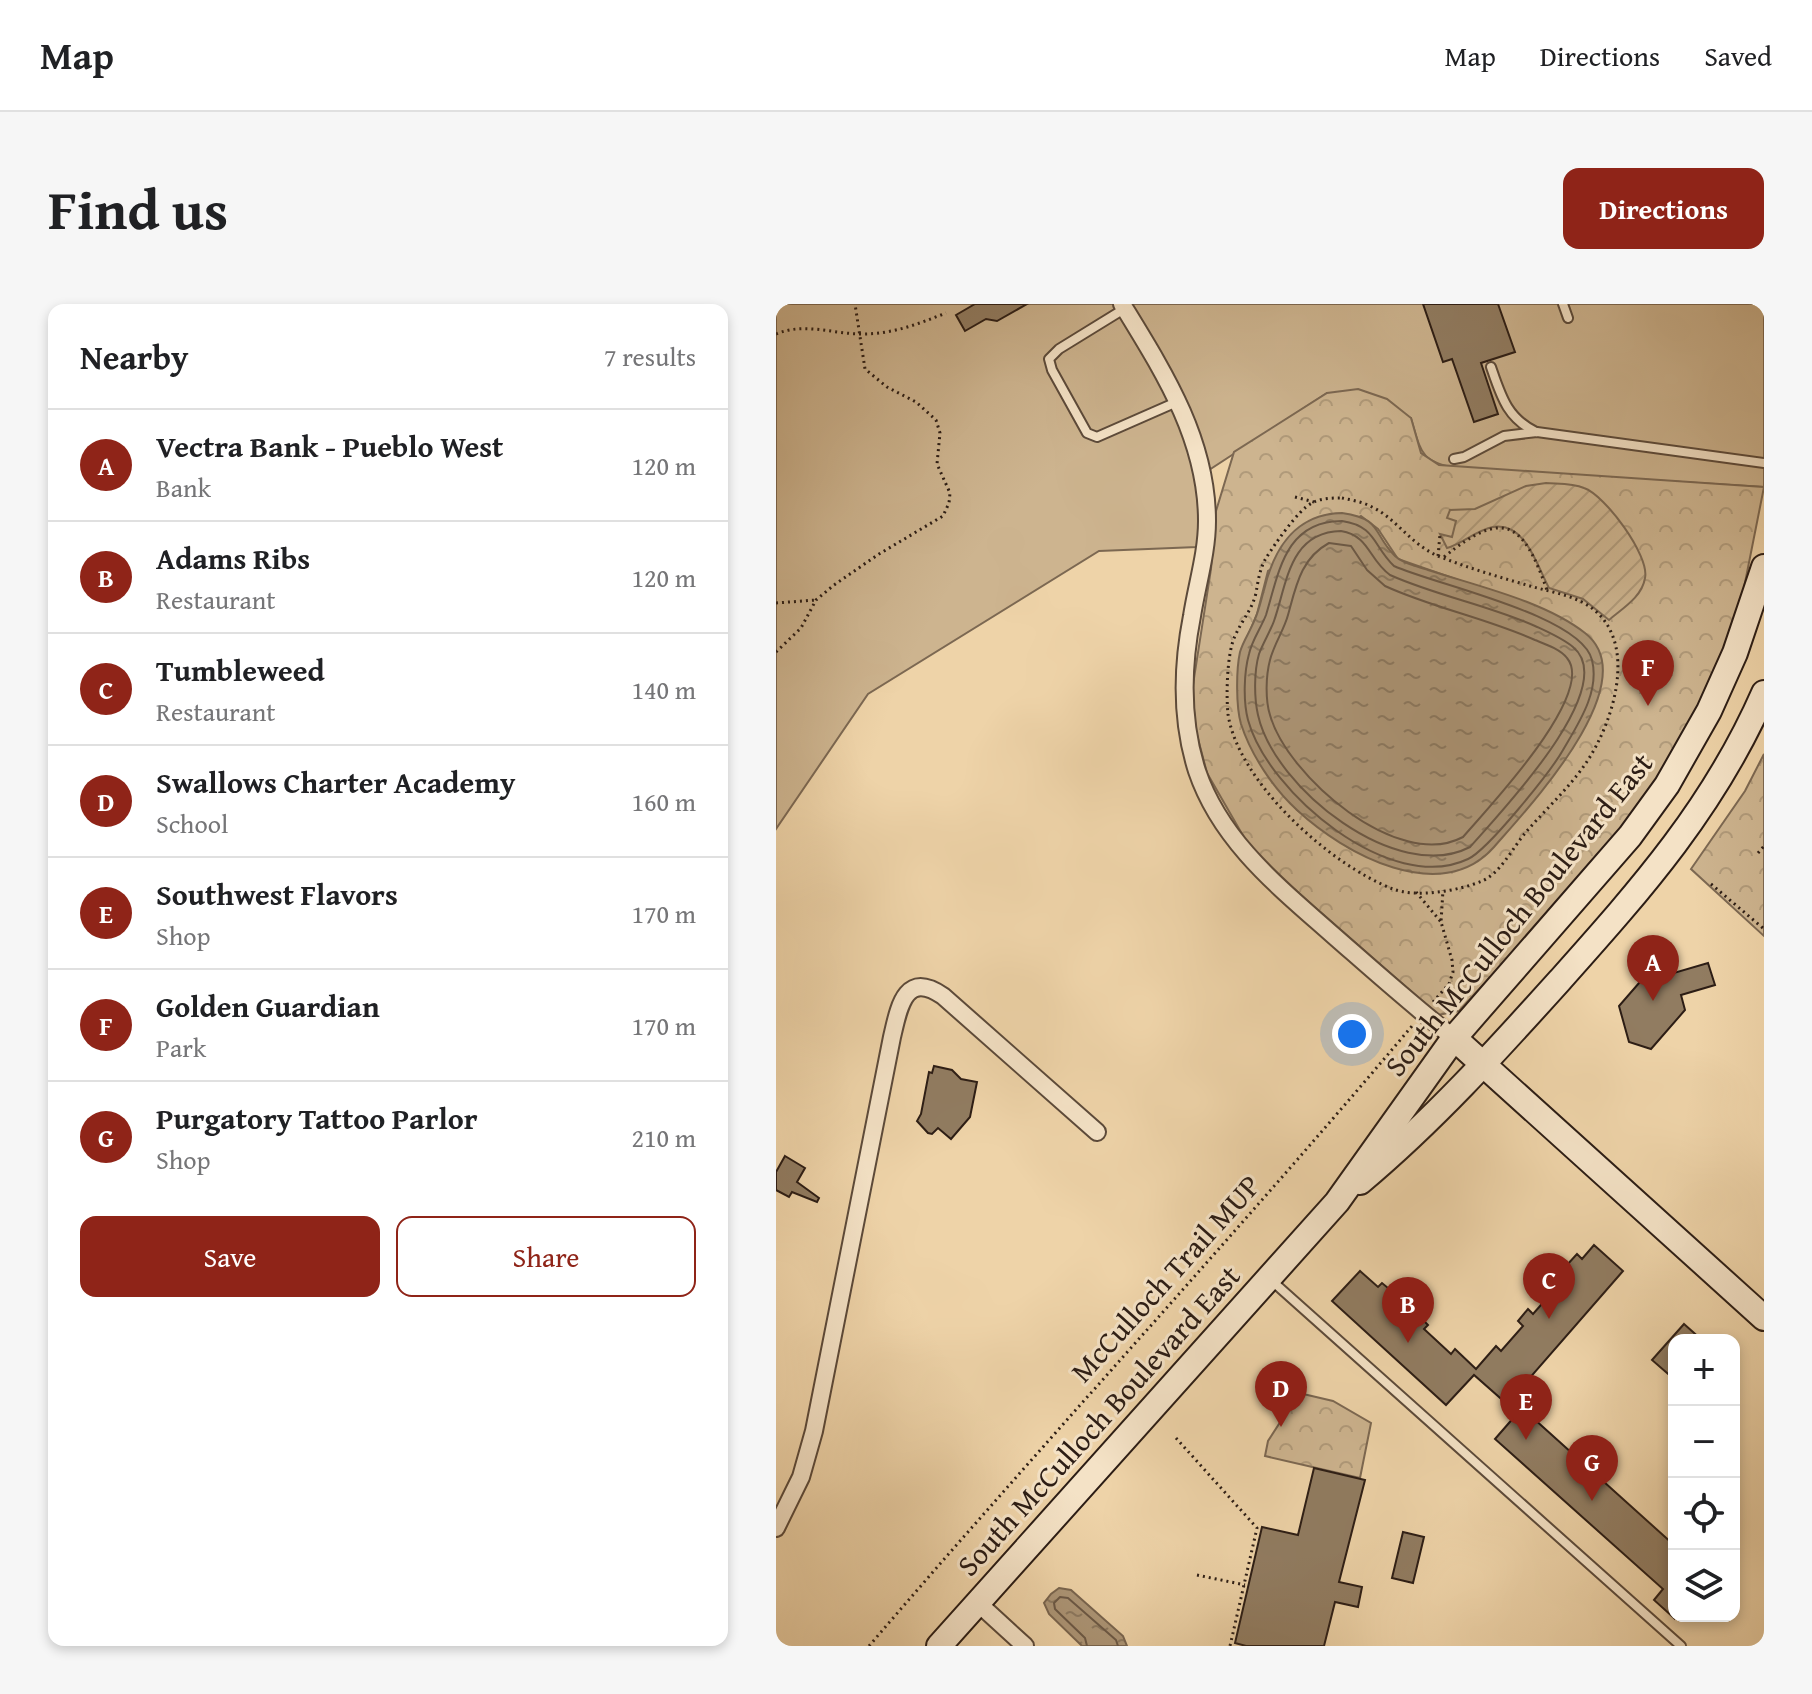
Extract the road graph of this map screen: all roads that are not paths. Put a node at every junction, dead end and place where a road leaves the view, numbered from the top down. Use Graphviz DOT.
graph roads {
  1 [pos="1563,304"];
  2 [pos="1124,306"];
  3 [pos="1568,318"];
  4 [pos="1491,367"];
  5 [pos="1179,401"];
  6 [pos="1537,432"];
  7 [pos="1454,459"];
  8 [pos="1764,463"];
  9 [pos="1764,567"];
  10 [pos="1764,693"];
  11 [pos="1454,1038"];
  12 [pos="1485,1064"];
  13 [pos="1097,1132"];
  14 [pos="1337,1202"];
  15 [pos="1269,1278"];
  16 [pos="1764,1318"];
  17 [pos="776,1528"];
  18 [pos="978,1603"];
  19 [pos="939,1646"];
  20 [pos="1025,1646"];
  21 [pos="1681,1646"];
  1 -- 3 [label="lane"];
  2 -- 5 [label="street"];
  2 -- 5 [label="lane"];
  4 -- 6 [label="lane"];
  5 -- 11 [label="street"];
  6 -- 7 [label="lane"];
  6 -- 8 [label="lane"];
  9 -- 11 [label="main road, South McCulloch Boulevard East"];
  10 -- 12 [label="main road, South McCulloch Boulevard East"];
  11 -- 12 [label="main road"];
  11 -- 14 [label="main road, South McCulloch Boulevard East"];
  12 -- 14 [label="main road, South McCulloch Boulevard East"];
  12 -- 16 [label="main road"];
  13 -- 17 [label="street"];
  14 -- 15 [label="main road, South McCulloch Boulevard East"];
  15 -- 18 [label="main road, South McCulloch Boulevard East"];
  15 -- 21 [label="lane"];
  18 -- 19 [label="main road, South McCulloch Boulevard East"];
  18 -- 20 [label="street"];
}
